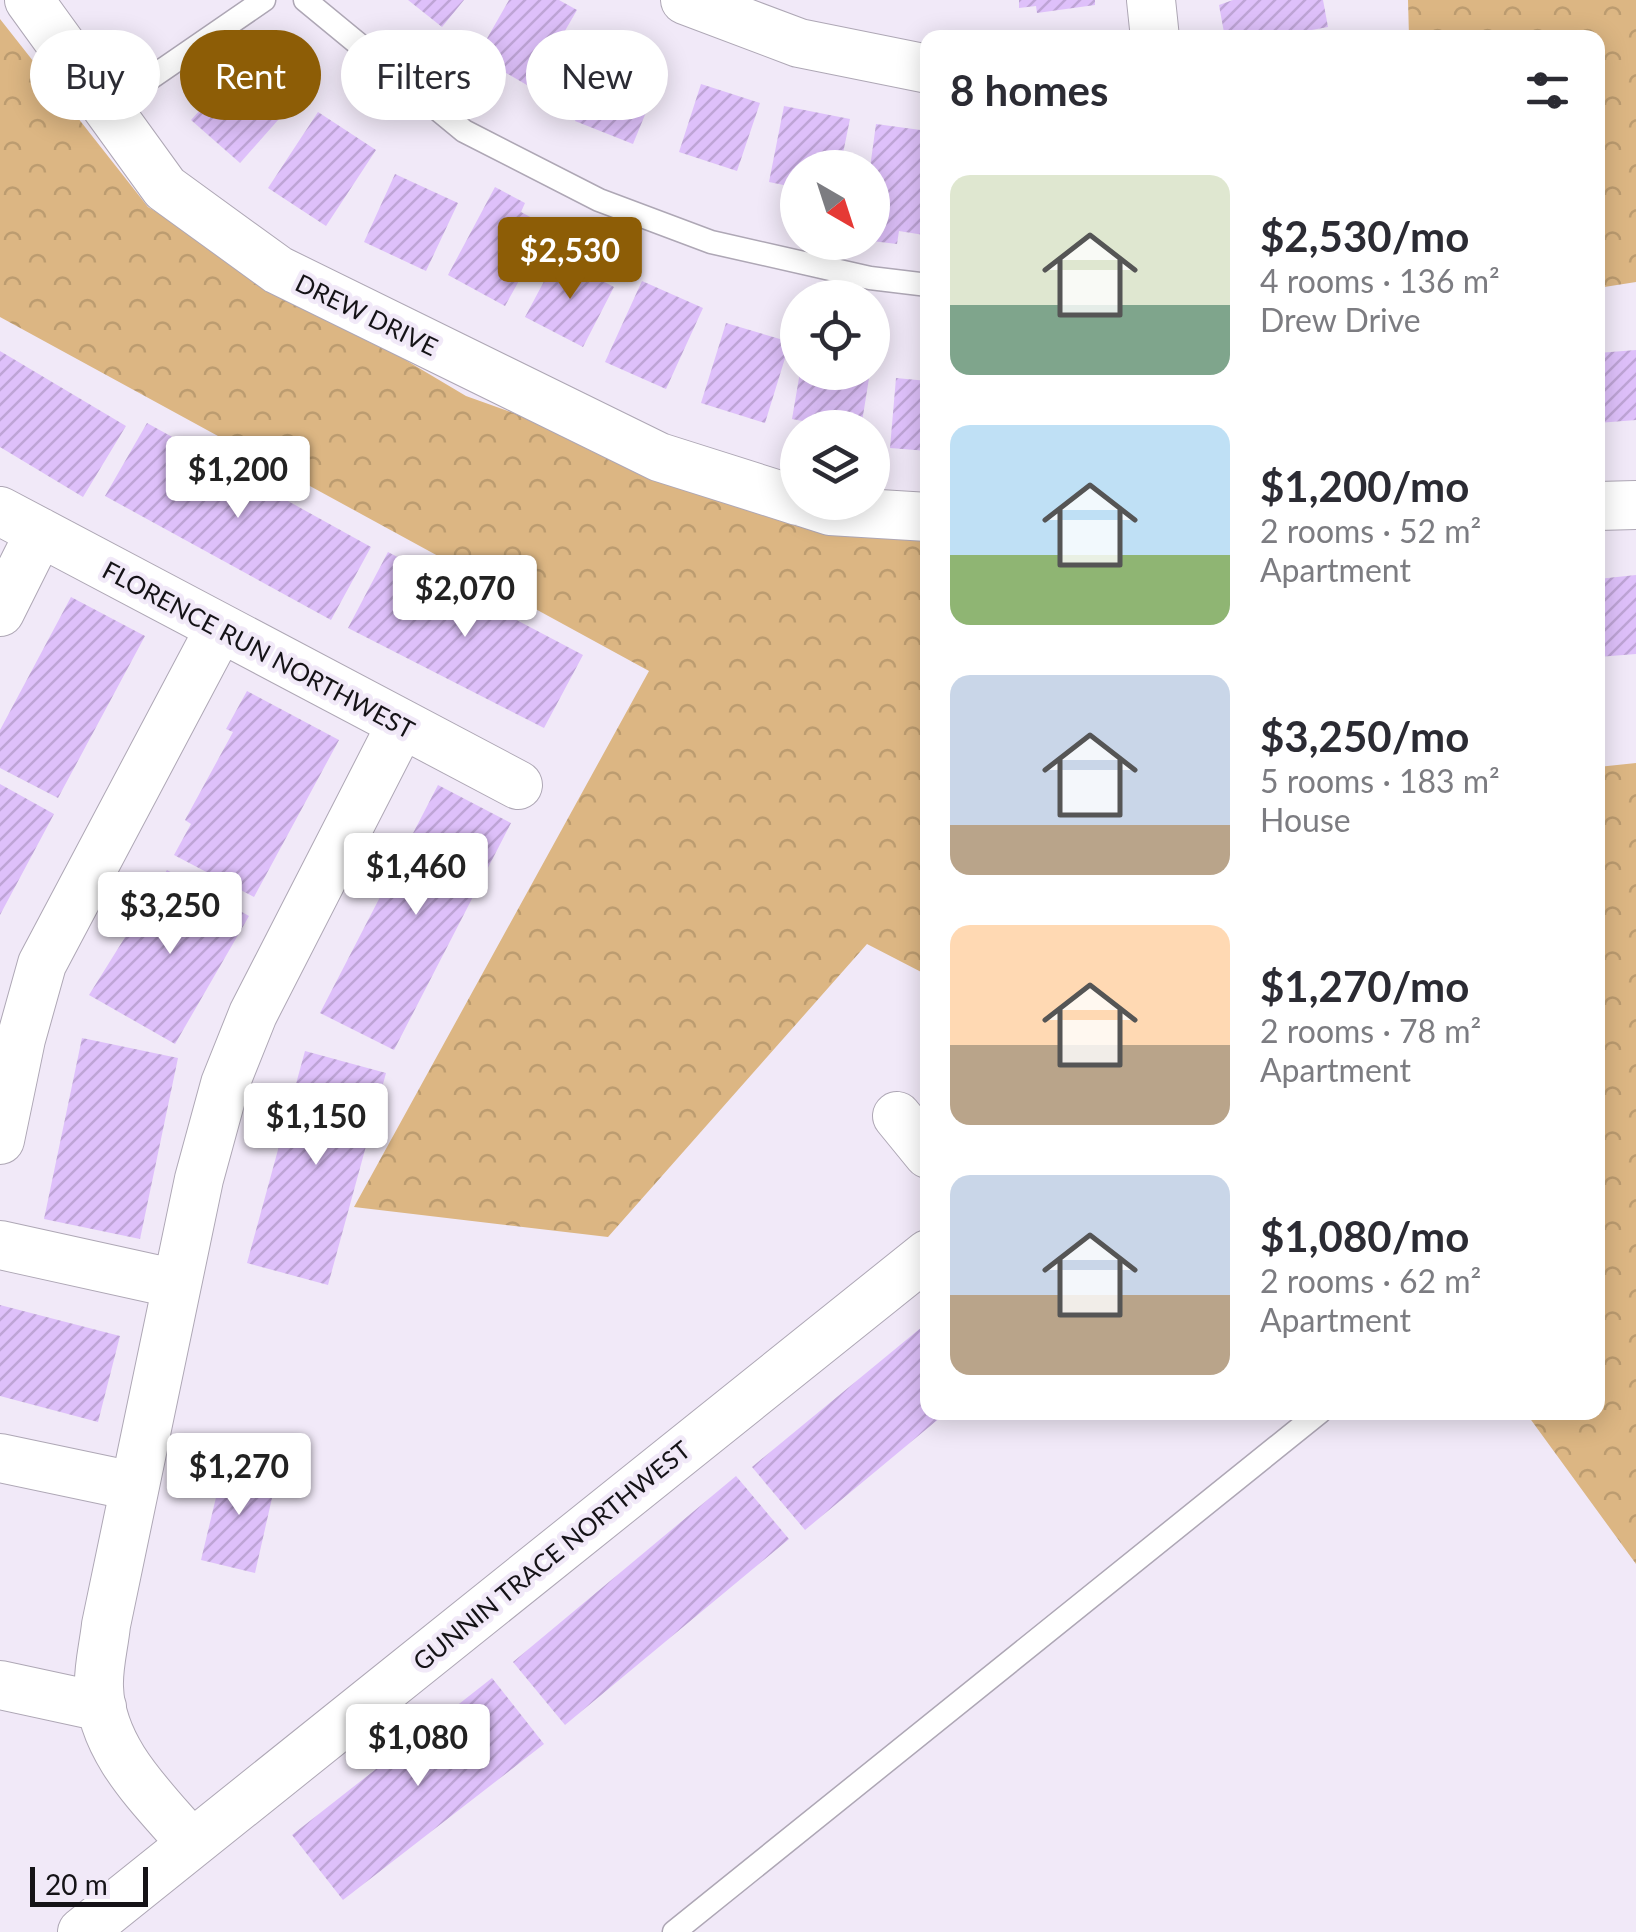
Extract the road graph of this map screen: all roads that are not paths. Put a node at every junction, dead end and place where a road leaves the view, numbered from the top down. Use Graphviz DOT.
graph roads {
  1 [pos="29,0"];
  2 [pos="264,0"];
  3 [pos="305,0"];
  4 [pos="685,0"];
  5 [pos="1152,0"];
  6 [pos="51,30"];
  7 [pos="1154,30"];
  8 [pos="920,68"];
  9 [pos="160,72"];
  10 [pos="117,120"];
  11 [pos="920,284"];
  12 [pos="780,496"];
  13 [pos="1636,505"];
  14 [pos="1605,506"];
  15 [pos="890,515"];
  16 [pos="920,517"];
  17 [pos="20,522"];
  18 [pos="0,612"];
  19 [pos="220,628"];
  20 [pos="401,724"];
  21 [pos="518,785"];
  22 [pos="898,1116"];
  23 [pos="0,1140"];
  24 [pos="920,1144"];
  25 [pos="0,1245"];
  26 [pos="920,1260"];
  27 [pos="177,1284"];
  28 [pos="1310,1420"];
  29 [pos="0,1458"];
  30 [pos="133,1486"];
  31 [pos="0,1685"];
  32 [pos="102,1708"];
  33 [pos="191,1844"];
  34 [pos="82,1932"];
  35 [pos="674,1932"];
  1 -- 6 [label="street, DREW DRIVE"];
  2 -- 9 [label="lane"];
  3 -- 11 [label="lane"];
  4 -- 8 [label="street"];
  5 -- 7 [label="street"];
  10 -- 12 [label="street, DREW DRIVE"];
  13 -- 14 [label="street"];
  15 -- 16 [label="street, DREW DRIVE"];
  17 -- 18 [label="street"];
  17 -- 19 [label="street, FLORENCE RUN NORTHWEST"];
  19 -- 20 [label="street, FLORENCE RUN NORTHWEST"];
  19 -- 23 [label="street"];
  20 -- 21 [label="street, FLORENCE RUN NORTHWEST"];
  20 -- 27 [label="street"];
  22 -- 24 [label="street"];
  25 -- 27 [label="street"];
  26 -- 33 [label="street, GUNNIN TRACE NORTHWEST"];
  27 -- 30 [label="street"];
  28 -- 35 [label="lane"];
  29 -- 30 [label="street"];
  30 -- 32 [label="street"];
  31 -- 32 [label="street"];
  32 -- 33 [label="street"];
  33 -- 34 [label="street, GUNNIN TRACE NORTHWEST"];
}
